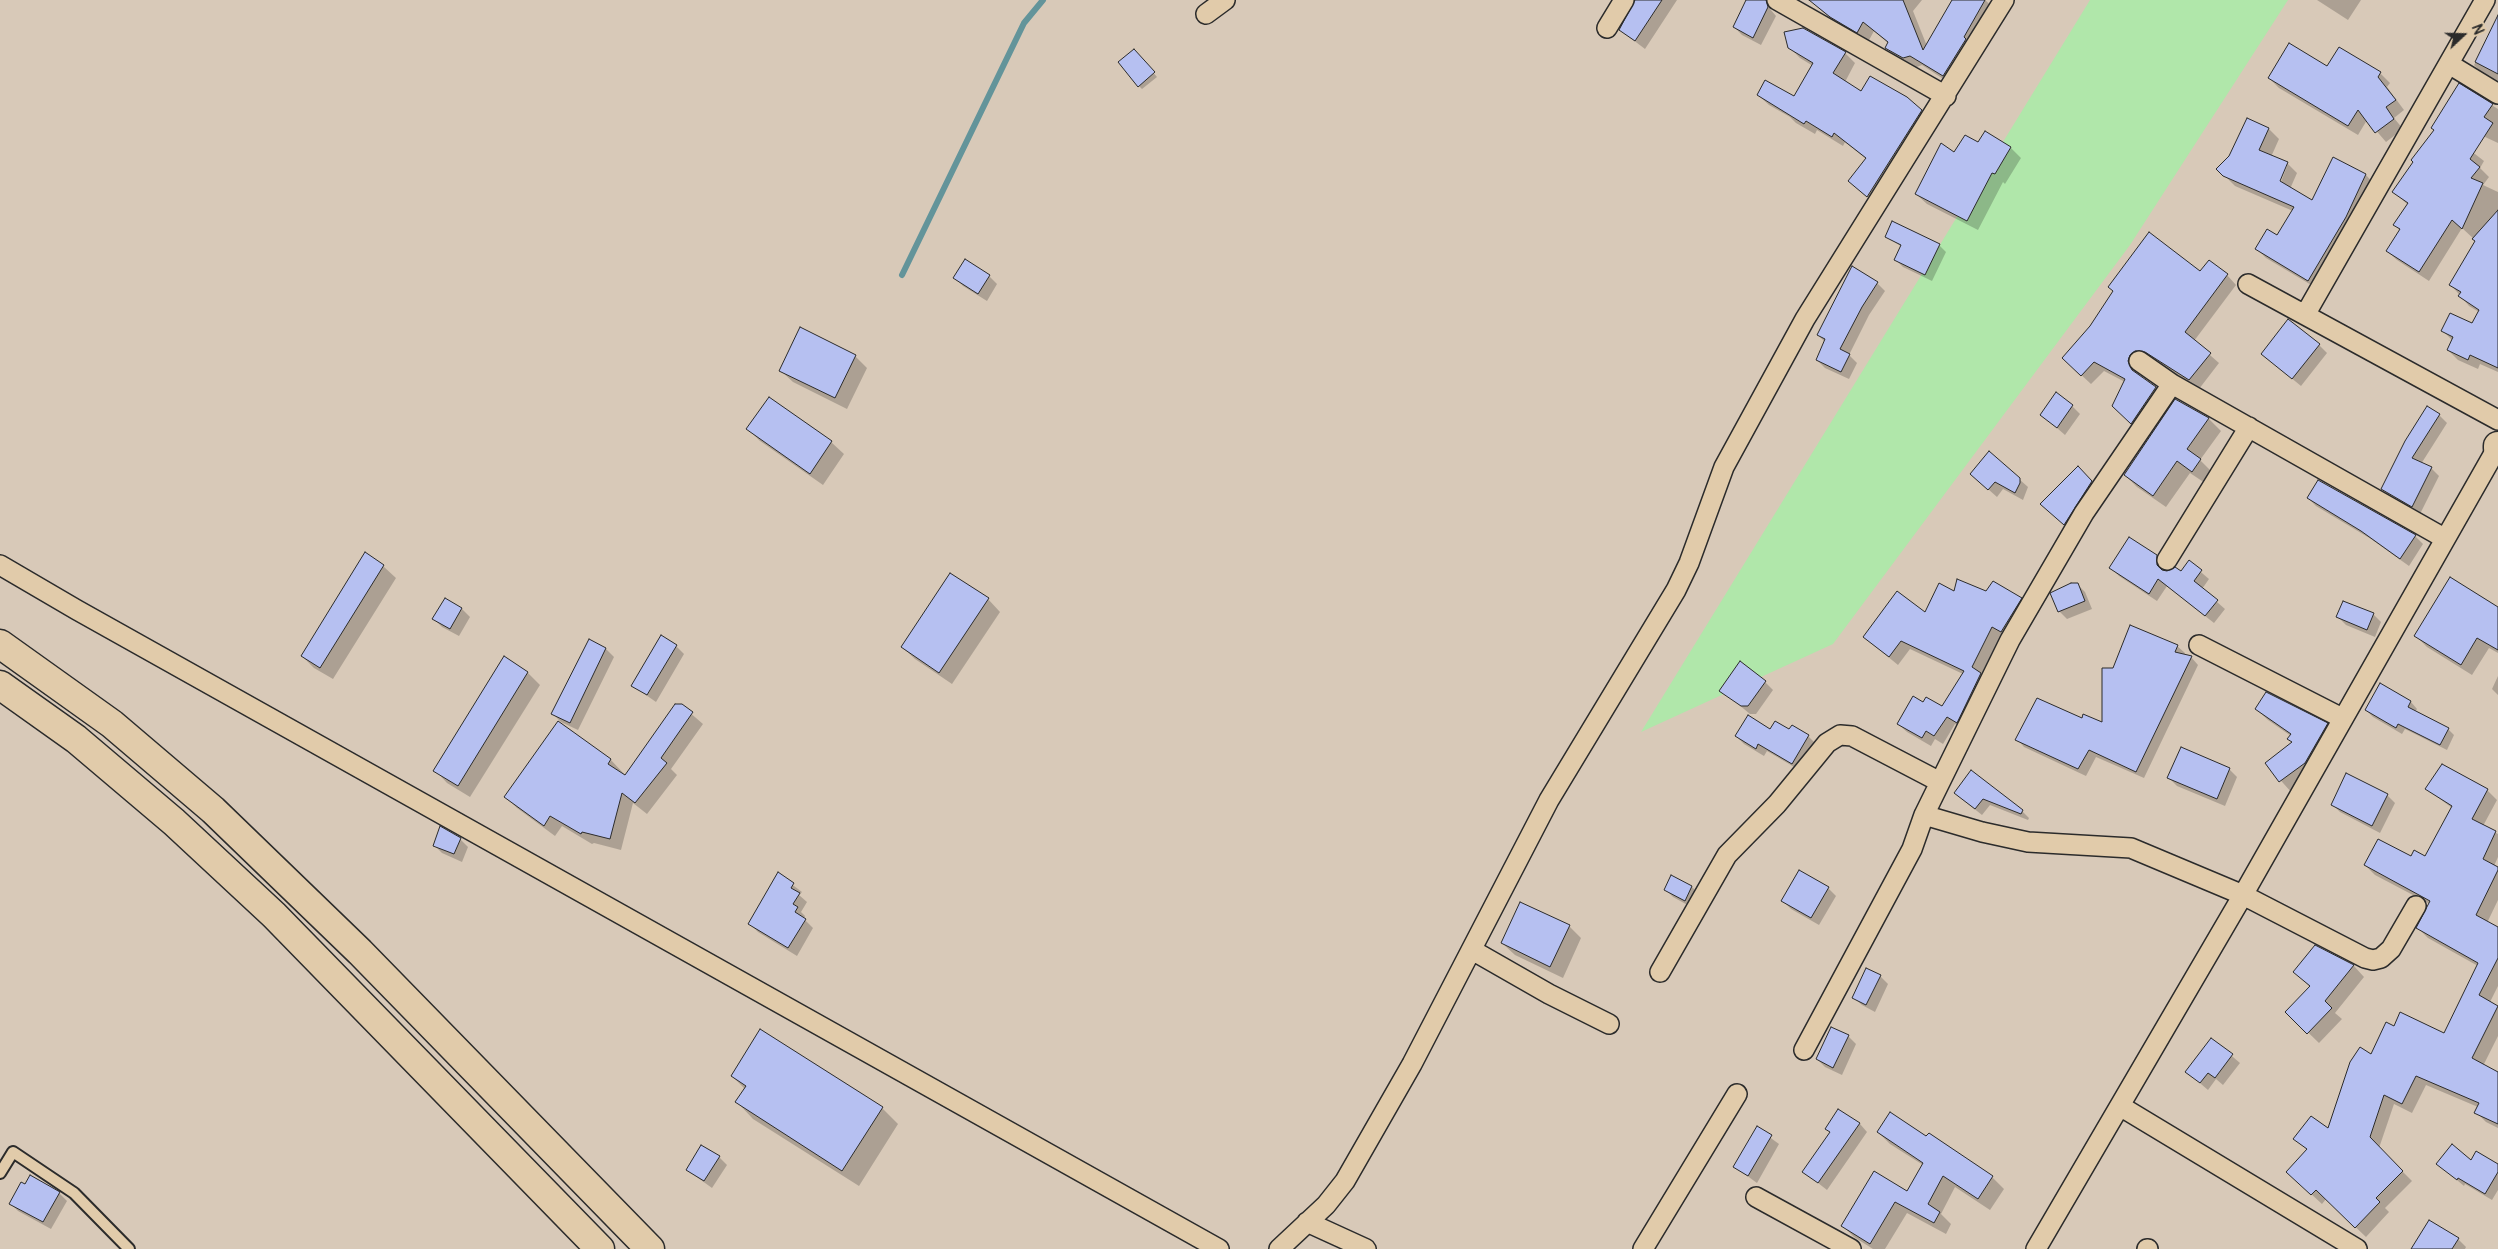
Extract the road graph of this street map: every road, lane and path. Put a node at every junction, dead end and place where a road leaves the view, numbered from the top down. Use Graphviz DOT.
graph roads {
  1 [pos="1225,0"];
  2 [pos="1624,0"];
  3 [pos="1777,0"];
  4 [pos="2484,0"];
  5 [pos="2000,2"];
  6 [pos="1206,14"];
  7 [pos="1607,28"];
  8 [pos="2450,64"];
  9 [pos="2498,94"];
  10 [pos="1946,96"];
  11 [pos="2248,284"];
  12 [pos="2305,315"];
  13 [pos="2139,361"];
  14 [pos="2172,384"];
  15 [pos="2498,420"];
  16 [pos="2249,427"];
  17 [pos="2498,447"];
  18 [pos="2444,538"];
  19 [pos="2167,560"];
  20 [pos="0,565"];
  21 [pos="0,644"];
  22 [pos="2199,645"];
  23 [pos="0,685"];
  24 [pos="2342,718"];
  25 [pos="1940,782"];
  26 [pos="1924,815"];
  27 [pos="2243,895"];
  28 [pos="2416,906"];
  29 [pos="1472,950"];
  30 [pos="1660,972"];
  31 [pos="1609,1024"];
  32 [pos="1804,1050"];
  33 [pos="1737,1094"];
  34 [pos="2120,1106"];
  35 [pos="0,1173"];
  36 [pos="1756,1197"];
  37 [pos="1307,1222"];
  38 [pos="599,1248"];
  39 [pos="129,1249"];
  40 [pos="650,1249"];
  41 [pos="1220,1249"];
  42 [pos="1279,1249"];
  43 [pos="1366,1249"];
  44 [pos="1643,1249"];
  45 [pos="1851,1249"];
  46 [pos="2036,1249"];
  47 [pos="2357,1249"];
  1 -- 6 [label="street"];
  2 -- 7 [label="street"];
  3 -- 10 [label="street"];
  4 -- 8 [label="street"];
  5 -- 10 [label="street"];
  8 -- 9 [label="street"];
  8 -- 12 [label="street"];
  10 -- 29 [label="street"];
  11 -- 12 [label="street"];
  12 -- 15 [label="street"];
  13 -- 14 [label="street"];
  14 -- 16 [label="street"];
  14 -- 25 [label="street"];
  16 -- 18 [label="street"];
  16 -- 19 [label="street"];
  17 -- 18 [label="street"];
  18 -- 24 [label="street"];
  20 -- 41 [label="street"];
  21 -- 40 [label="highway"];
  22 -- 24 [label="street"];
  23 -- 38 [label="highway"];
  24 -- 27 [label="street"];
  25 -- 26 [label="street"];
  25 -- 30 [label="street"];
  26 -- 27 [label="street"];
  26 -- 32 [label="street"];
  27 -- 28 [label="street"];
  27 -- 34 [label="street"];
  29 -- 31 [label="street"];
  29 -- 37 [label="street"];
  33 -- 44 [label="street"];
  34 -- 46 [label="street"];
  34 -- 47 [label="street"];
  35 -- 39 [label="lane"];
  36 -- 45 [label="street"];
  37 -- 42 [label="street"];
  37 -- 43 [label="street"];
}
